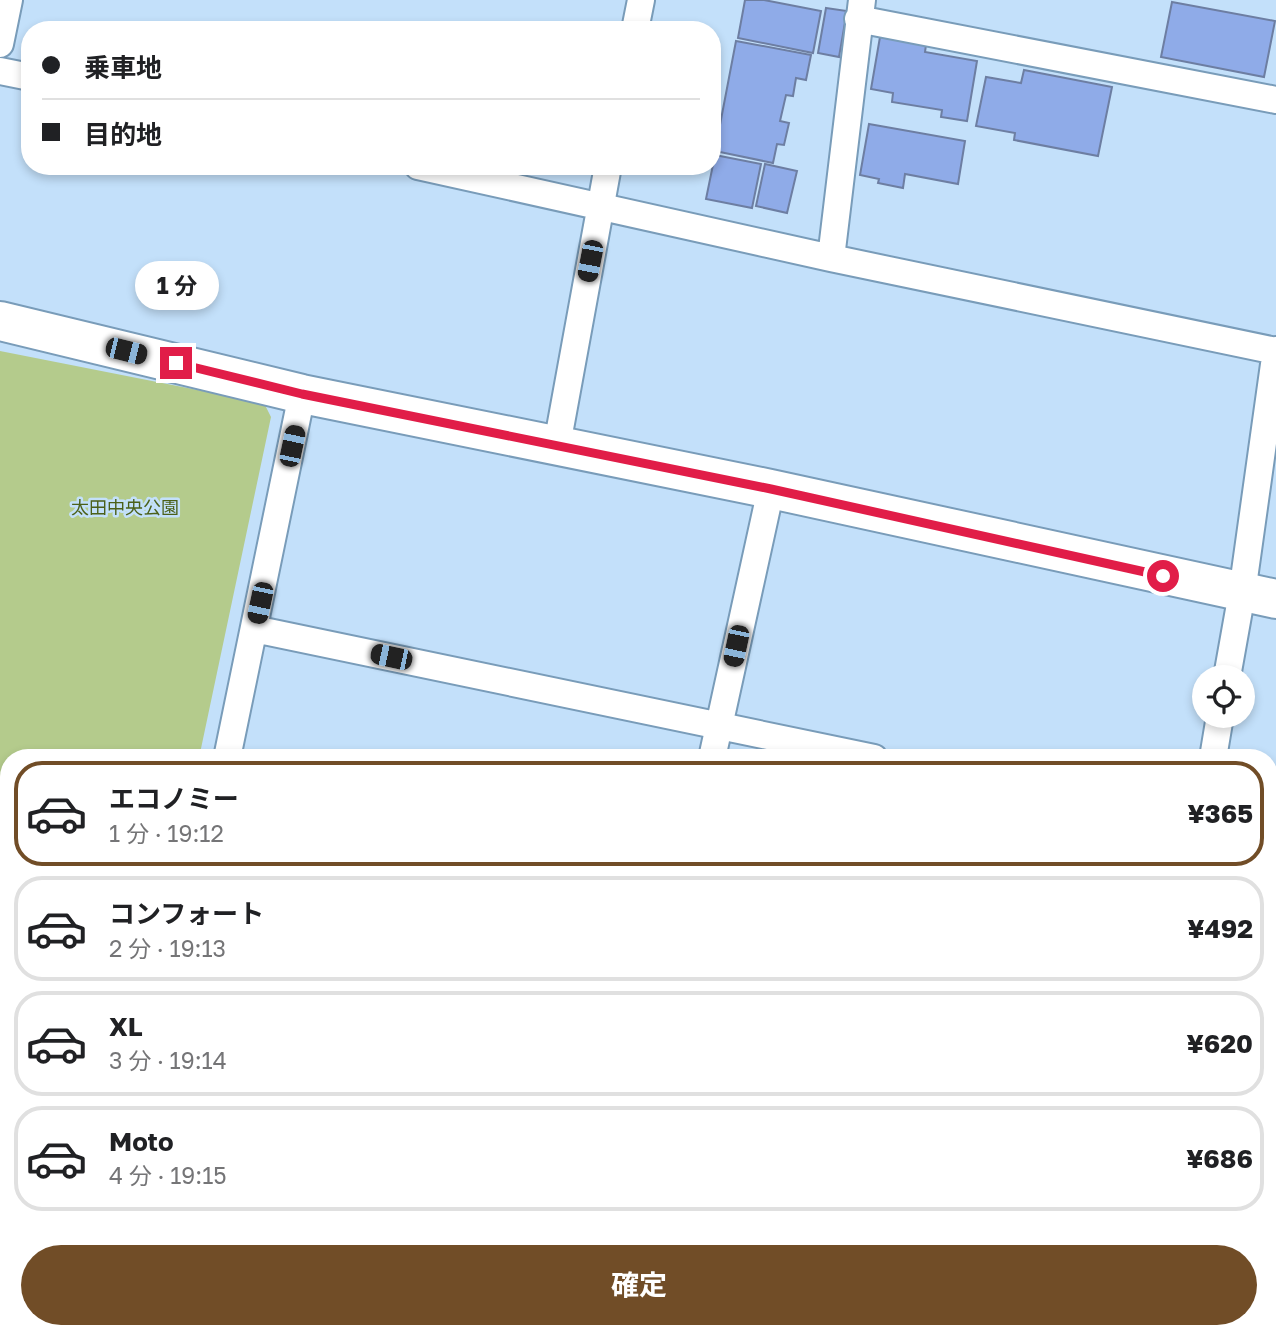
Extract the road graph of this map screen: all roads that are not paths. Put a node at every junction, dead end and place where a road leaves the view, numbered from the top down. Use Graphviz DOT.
graph roads {
  1 [pos="9,0"];
  2 [pos="641,0"];
  3 [pos="860,10"];
  4 [pos="637,21"];
  5 [pos="0,44"];
  6 [pos="0,71"];
  7 [pos="21,76"];
  8 [pos="1276,100"];
  9 [pos="457,175"];
  10 [pos="606,175"];
  11 [pos="600,208"];
  12 [pos="831,258"];
  13 [pos="0,321"];
  14 [pos="1276,350"];
  15 [pos="302,394"];
  16 [pos="557,445"];
  17 [pos="771,489"];
  18 [pos="1259,596"];
  19 [pos="254,629"];
  20 [pos="1232,665"];
  21 [pos="719,724"];
  22 [pos="1218,728"];
  23 [pos="229,749"];
  24 [pos="714,749"];
  25 [pos="833,749"];
  26 [pos="1214,749"];
  1 -- 5 [label="street"];
  2 -- 4 [label="street"];
  3 -- 8 [label="street"];
  3 -- 12 [label="street"];
  6 -- 7 [label="street"];
  9 -- 11 [label="street"];
  10 -- 11 [label="street"];
  11 -- 12 [label="street"];
  11 -- 16 [label="street"];
  12 -- 14 [label="street"];
  13 -- 15 [label="street"];
  14 -- 18 [label="street"];
  15 -- 16 [label="street"];
  15 -- 19 [label="street"];
  16 -- 17 [label="street"];
  17 -- 18 [label="street"];
  17 -- 21 [label="street"];
  18 -- 20 [label="street"];
  19 -- 21 [label="street"];
  19 -- 23 [label="street"];
  21 -- 24 [label="street"];
  21 -- 25 [label="street"];
  22 -- 26 [label="street"];
}
